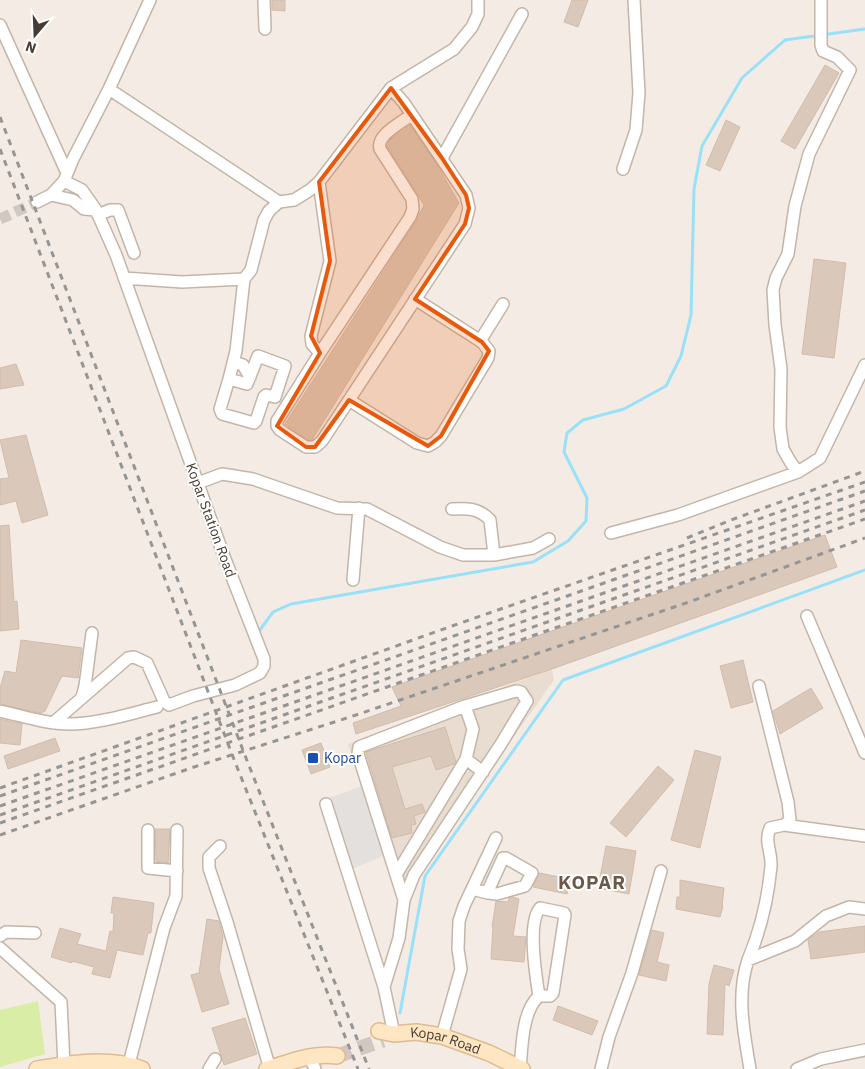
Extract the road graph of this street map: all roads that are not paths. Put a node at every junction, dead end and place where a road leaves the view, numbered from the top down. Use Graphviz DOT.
graph roads {
  1 [pos="150,0"];
  2 [pos="264,0"];
  3 [pos="478,0"];
  4 [pos="634,0"];
  5 [pos="821,0"];
  6 [pos="522,14"];
  7 [pos="0,25"];
  8 [pos="265,29"];
  9 [pos="391,88"];
  10 [pos="110,89"];
  11 [pos="412,115"];
  12 [pos="442,158"];
  13 [pos="623,168"];
  14 [pos="65,177"];
  15 [pos="319,182"];
  16 [pos="51,195"];
  17 [pos="37,202"];
  18 [pos="279,202"];
  19 [pos="97,212"];
  20 [pos="134,253"];
  21 [pos="124,278"];
  22 [pos="244,279"];
  23 [pos="415,299"];
  24 [pos="502,304"];
  25 [pos="480,341"];
  26 [pos="320,353"];
  27 [pos="233,362"];
  28 [pos="865,365"];
  29 [pos="250,378"];
  30 [pos="229,379"];
  31 [pos="349,400"];
  32 [pos="798,472"];
  33 [pos="198,483"];
  34 [pos="359,508"];
  35 [pos="452,510"];
  36 [pos="611,533"];
  37 [pos="549,539"];
  38 [pos="494,555"];
  39 [pos="353,580"];
  40 [pos="806,616"];
  41 [pos="92,633"];
  42 [pos="759,686"];
  43 [pos="82,698"];
  44 [pos="465,706"];
  45 [pos="157,707"];
  46 [pos="0,712"];
  47 [pos="53,723"];
  48 [pos="865,723"];
  49 [pos="856,732"];
  50 [pos="865,753"];
  51 [pos="466,759"];
  52 [pos="483,772"];
  53 [pos="326,804"];
  54 [pos="784,825"];
  55 [pos="148,830"];
  56 [pos="177,830"];
  57 [pos="865,836"];
  58 [pos="496,838"];
  59 [pos="220,846"];
  60 [pos="487,856"];
  61 [pos="501,862"];
  62 [pos="661,870"];
  63 [pos="177,871"];
  64 [pos="396,875"];
  65 [pos="472,889"];
  66 [pos="487,893"];
  67 [pos="404,900"];
  68 [pos="865,909"];
  69 [pos="35,933"];
  70 [pos="0,936"];
  71 [pos="0,948"];
  72 [pos="748,960"];
  73 [pos="384,987"];
  74 [pos="539,996"];
  75 [pos="385,1035"];
  76 [pos="442,1036"];
  77 [pos="865,1050"];
  78 [pos="332,1052"];
  79 [pos="215,1059"];
  80 [pos="313,1063"];
  81 [pos="820,1064"];
  82 [pos="64,1065"];
  83 [pos="136,1067"];
  84 [pos="273,1068"];
  85 [pos="37,1069"];
  86 [pos="209,1069"];
  87 [pos="521,1069"];
  88 [pos="601,1069"];
  89 [pos="750,1069"];
  90 [pos="797,1069"];
  1 -- 10 [label="street"];
  2 -- 8 [label="street"];
  3 -- 9 [label="street"];
  4 -- 13 [label="street"];
  5 -- 32 [label="street"];
  6 -- 12 [label="street"];
  7 -- 14 [label="street"];
  9 -- 11 [label="street"];
  9 -- 15 [label="street"];
  10 -- 14 [label="street"];
  10 -- 18 [label="street"];
  11 -- 12 [label="street"];
  11 -- 26 [label="street"];
  12 -- 23 [label="street"];
  14 -- 16 [label="street"];
  14 -- 19 [label="street, Kopar Station Road"];
  15 -- 18 [label="street"];
  15 -- 26 [label="street"];
  16 -- 17 [label="street"];
  16 -- 19 [label="street"];
  18 -- 22 [label="street"];
  19 -- 20 [label="street"];
  19 -- 21 [label="street, Kopar Station Road"];
  21 -- 22 [label="street"];
  21 -- 33 [label="street, Kopar Station Road"];
  22 -- 27 [label="street"];
  23 -- 25 [label="street"];
  23 -- 31 [label="street"];
  24 -- 25 [label="street"];
  25 -- 31 [label="street"];
  26 -- 31 [label="street"];
  27 -- 29 [label="street"];
  27 -- 30 [label="street"];
  28 -- 32 [label="street"];
  29 -- 30 [label="street"];
  29 -- 30 [label="street"];
  32 -- 36 [label="street"];
  33 -- 34 [label="street"];
  33 -- 43 [label="street, Kopar Station Road"];
  34 -- 38 [label="street"];
  34 -- 39 [label="street"];
  35 -- 38 [label="street"];
  37 -- 38 [label="street"];
  40 -- 49 [label="street"];
  41 -- 43 [label="street"];
  42 -- 54 [label="street"];
  43 -- 47 [label="street"];
  44 -- 51 [label="street"];
  44 -- 52 [label="street"];
  44 -- 64 [label="street"];
  45 -- 47 [label="street"];
  46 -- 47 [label="street"];
  48 -- 49 [label="street"];
  49 -- 50 [label="street"];
  51 -- 52 [label="street"];
  51 -- 64 [label="street"];
  52 -- 67 [label="street"];
  53 -- 73 [label="street"];
  54 -- 57 [label="street"];
  54 -- 72 [label="street"];
  55 -- 63 [label="street"];
  56 -- 63 [label="street"];
  58 -- 60 [label="street"];
  59 -- 84 [label="street"];
  60 -- 61 [label="street"];
  60 -- 65 [label="street"];
  61 -- 66 [label="street"];
  61 -- 66 [label="street"];
  62 -- 88 [label="street"];
  63 -- 83 [label="street"];
  64 -- 67 [label="street"];
  65 -- 66 [label="street"];
  65 -- 76 [label="street"];
  67 -- 73 [label="street"];
  68 -- 72 [label="street"];
  69 -- 70 [label="street"];
  71 -- 82 [label="street"];
  72 -- 89 [label="street"];
  73 -- 75 [label="street"];
  74 -- 74 [label="street"];
  74 -- 87 [label="street"];
  75 -- 76 [label="street, Kopar Road"];
  76 -- 87 [label="street, Kopar Road"];
  77 -- 81 [label="street"];
  78 -- 80 [label="street"];
  79 -- 86 [label="street"];
  80 -- 84 [label="street"];
  81 -- 90 [label="street"];
  82 -- 83 [label="street"];
  82 -- 85 [label="street"];
}
